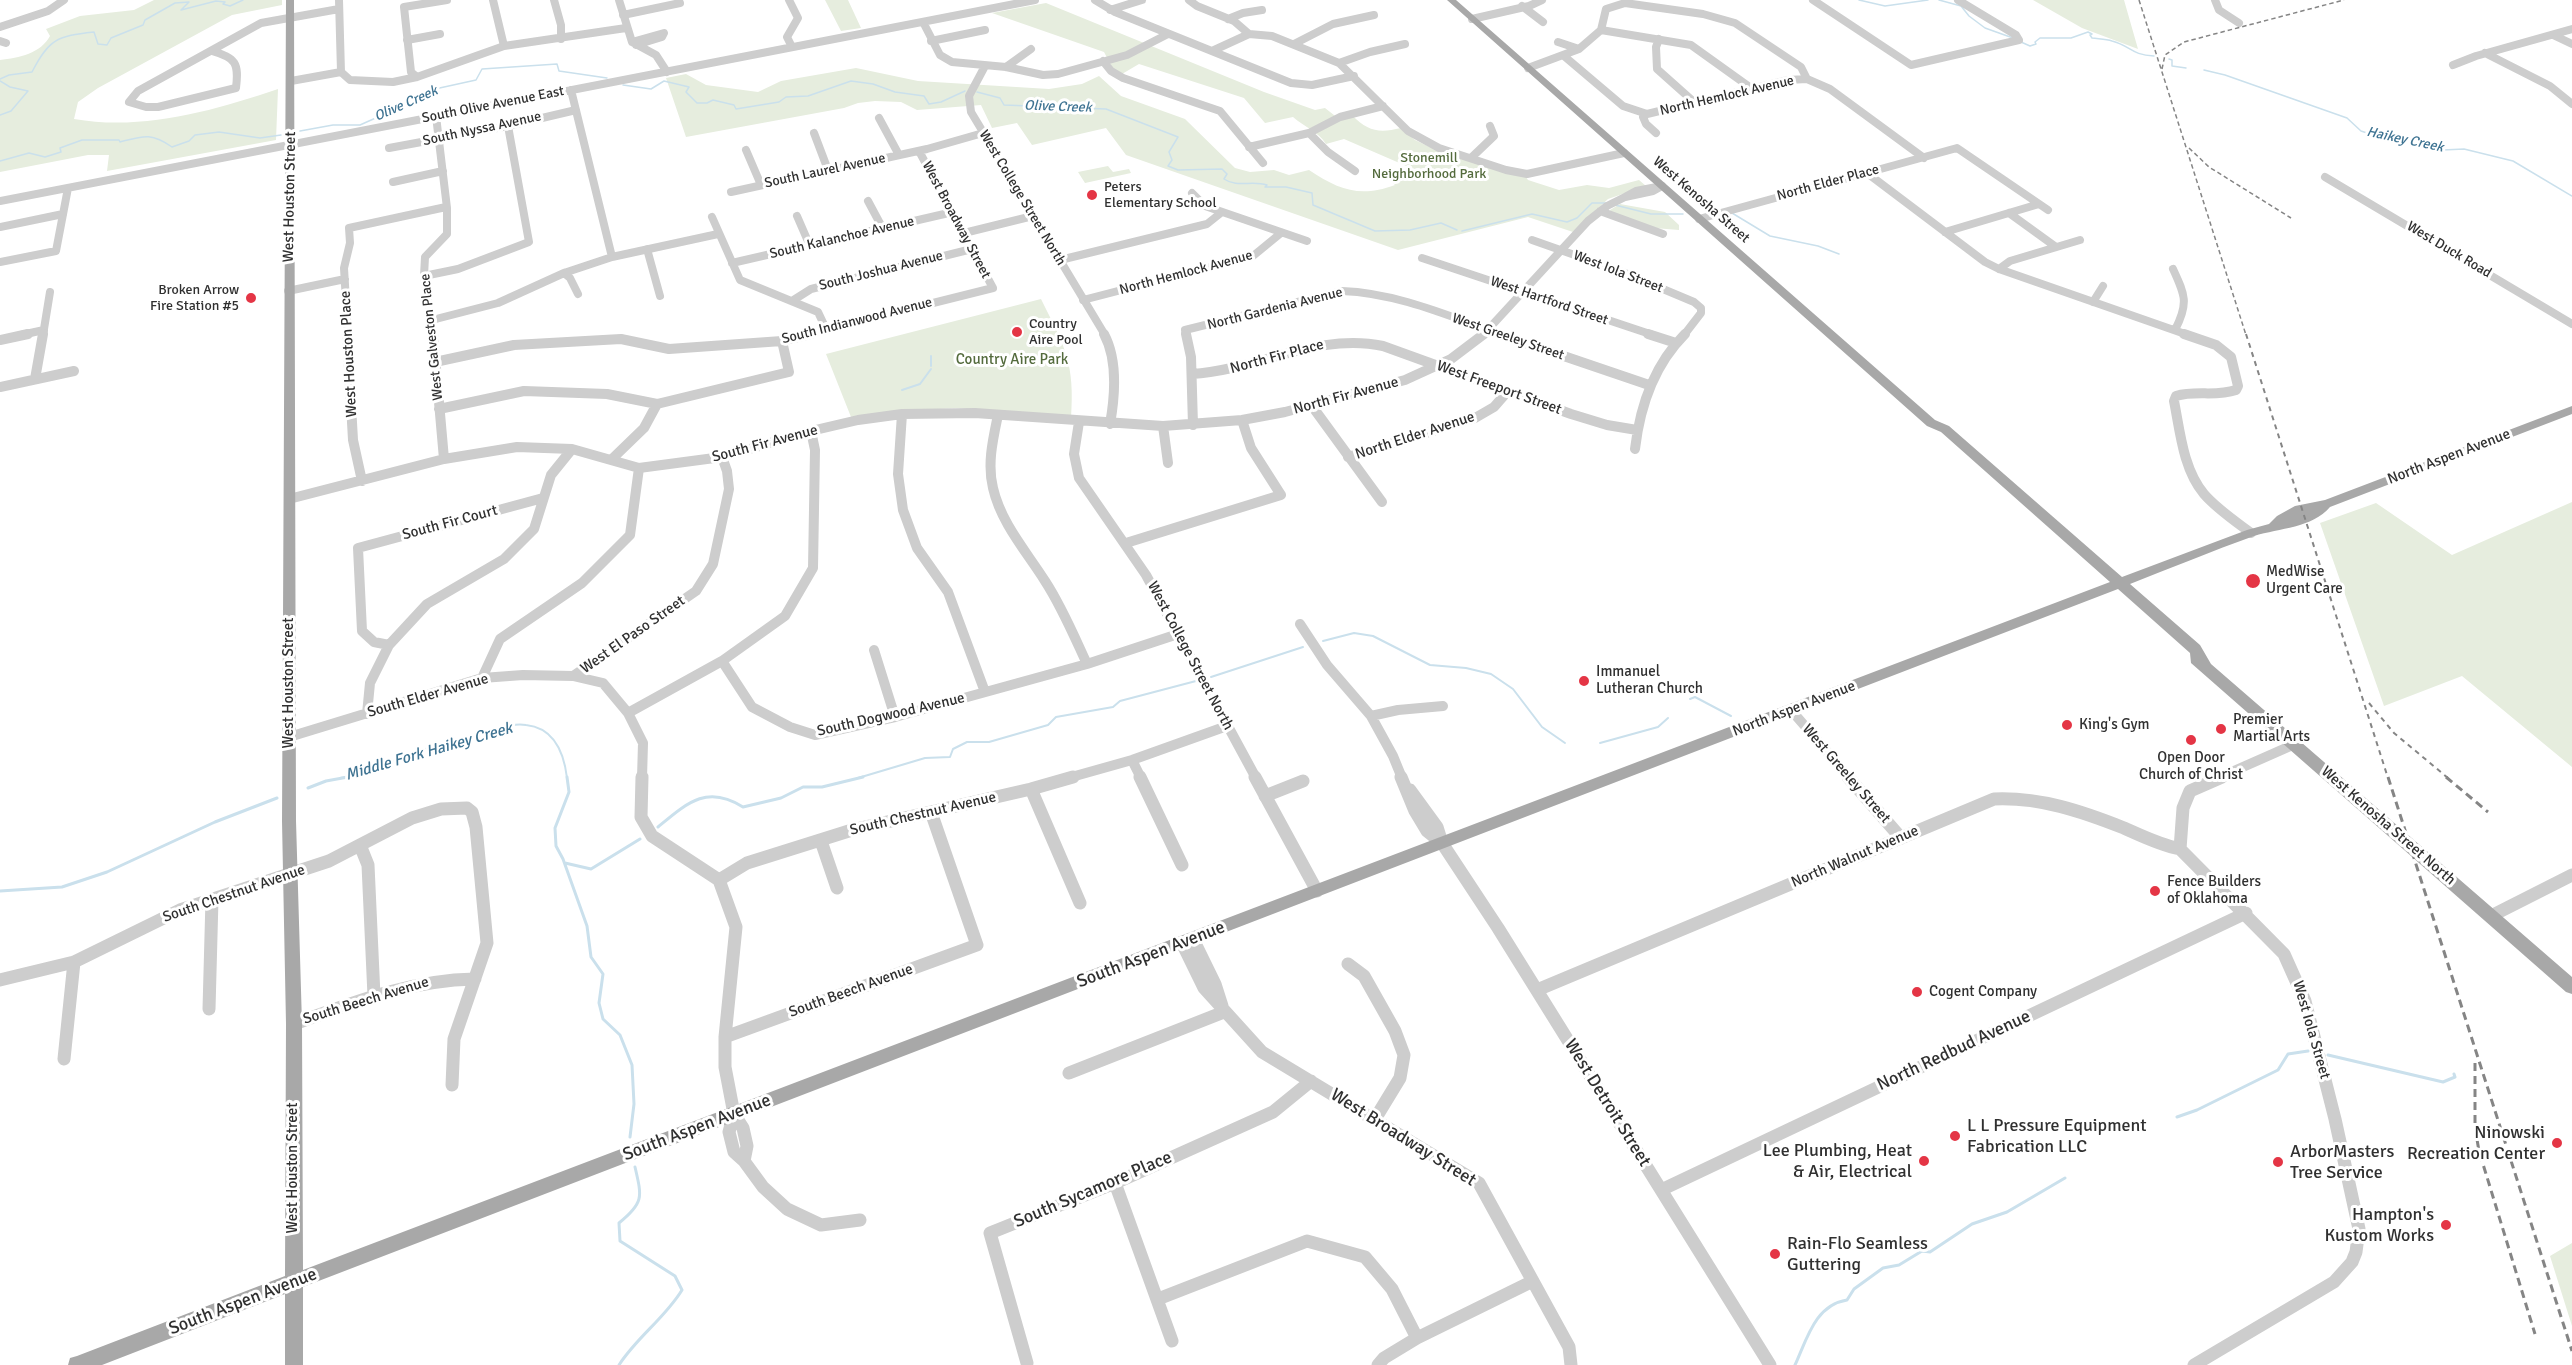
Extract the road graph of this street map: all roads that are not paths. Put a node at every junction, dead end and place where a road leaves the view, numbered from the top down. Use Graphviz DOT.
graph roads {
  1 [pos="64,0"];
  2 [pos="290,0"];
  3 [pos="339,0"];
  4 [pos="447,0"];
  5 [pos="494,0"];
  6 [pos="554,0"];
  7 [pos="619,0"];
  8 [pos="789,0"];
  9 [pos="1035,0"];
  10 [pos="1095,0"];
  11 [pos="1142,0"];
  12 [pos="1189,0"];
  13 [pos="1451,0"];
  14 [pos="1540,0"];
  15 [pos="1813,0"];
  16 [pos="1958,0"];
  17 [pos="2215,0"];
  18 [pos="1625,2"];
  19 [pos="680,3"];
  20 [pos="1710,5"];
  21 [pos="1523,7"];
  22 [pos="339,10"];
  23 [pos="1110,10"];
  24 [pos="1262,10"];
  25 [pos="1703,14"];
  26 [pos="623,15"];
  27 [pos="1374,15"];
  28 [pos="1471,18"];
  29 [pos="290,19"];
  30 [pos="1228,19"];
  31 [pos="919,22"];
  32 [pos="1543,22"];
  33 [pos="2239,23"];
  34 [pos="0,27"];
  35 [pos="626,28"];
  36 [pos="2572,29"];
  37 [pos="985,30"];
  38 [pos="1601,30"];
  39 [pos="440,34"];
  40 [pos="1168,34"];
  41 [pos="1249,34"];
  42 [pos="2553,35"];
  43 [pos="561,39"];
  44 [pos="1659,39"];
  45 [pos="407,40"];
  46 [pos="931,41"];
  47 [pos="1558,42"];
  48 [pos="1405,44"];
  49 [pos="2572,44"];
  50 [pos="1293,45"];
  51 [pos="504,46"];
  52 [pos="795,47"];
  53 [pos="1031,49"];
  54 [pos="1579,49"];
  55 [pos="212,51"];
  56 [pos="1212,51"];
  57 [pos="2486,53"];
  58 [pos="1564,56"];
  59 [pos="1103,61"];
  60 [pos="1340,63"];
  61 [pos="2453,65"];
  62 [pos="985,66"];
  63 [pos="1525,66"];
  64 [pos="1006,68"];
  65 [pos="341,70"];
  66 [pos="663,72"];
  67 [pos="1354,76"];
  68 [pos="417,77"];
  69 [pos="291,80"];
  70 [pos="1807,80"];
  71 [pos="1751,88"];
  72 [pos="571,90"];
  73 [pos="1694,102"];
  74 [pos="2572,104"];
  75 [pos="1383,106"];
  76 [pos="576,110"];
  77 [pos="1647,114"];
  78 [pos="436,116"];
  79 [pos="879,118"];
  80 [pos="508,126"];
  81 [pos="1490,126"];
  82 [pos="814,133"];
  83 [pos="983,133"];
  84 [pos="1309,133"];
  85 [pos="1656,133"];
  86 [pos="439,140"];
  87 [pos="291,144"];
  88 [pos="1249,147"];
  89 [pos="388,148"];
  90 [pos="746,150"];
  91 [pos="919,151"];
  92 [pos="1622,151"];
  93 [pos="899,156"];
  94 [pos="1471,158"];
  95 [pos="1924,158"];
  96 [pos="1263,163"];
  97 [pos="828,170"];
  98 [pos="443,171"];
  99 [pos="1355,171"];
  100 [pos="1869,172"];
  101 [pos="2325,177"];
  102 [pos="393,182"];
  103 [pos="761,185"];
  104 [pos="1662,186"];
  105 [pos="65,188"];
  106 [pos="731,192"];
  107 [pos="1192,193"];
  108 [pos="0,201"];
  109 [pos="868,201"];
  110 [pos="2039,204"];
  111 [pos="1607,206"];
  112 [pos="446,207"];
  113 [pos="2048,210"];
  114 [pos="64,211"];
  115 [pos="953,212"];
  116 [pos="1222,212"];
  117 [pos="2009,213"];
  118 [pos="797,216"];
  119 [pos="1033,216"];
  120 [pos="712,217"];
  121 [pos="1699,219"];
  122 [pos="0,227"];
  123 [pos="883,229"];
  124 [pos="1945,232"];
  125 [pos="964,233"];
  126 [pos="1281,233"];
  127 [pos="718,234"];
  128 [pos="1663,234"];
  129 [pos="1532,240"];
  130 [pos="2080,240"];
  131 [pos="1307,242"];
  132 [pos="810,246"];
  133 [pos="2056,247"];
  134 [pos="647,249"];
  135 [pos="972,249"];
  136 [pos="1561,250"];
  137 [pos="612,257"];
  138 [pos="1422,258"];
  139 [pos="1060,260"];
  140 [pos="0,262"];
  141 [pos="732,263"];
  142 [pos="1999,269"];
  143 [pos="2173,269"];
  144 [pos="564,273"];
  145 [pos="424,276"];
  146 [pos="345,279"];
  147 [pos="2103,286"];
  148 [pos="993,288"];
  149 [pos="288,291"];
  150 [pos="1366,291"];
  151 [pos="1523,291"];
  152 [pos="50,292"];
  153 [pos="578,294"];
  154 [pos="660,296"];
  155 [pos="1083,300"];
  156 [pos="792,301"];
  157 [pos="2093,302"];
  158 [pos="432,320"];
  159 [pos="2572,324"];
  160 [pos="826,329"];
  161 [pos="44,330"];
  162 [pos="1487,330"];
  163 [pos="2175,330"];
  164 [pos="0,340"];
  165 [pos="1362,340"];
  166 [pos="782,341"];
  167 [pos="1676,343"];
  168 [pos="435,362"];
  169 [pos="1438,366"];
  170 [pos="74,371"];
  171 [pos="1192,374"];
  172 [pos="35,379"];
  173 [pos="1649,385"];
  174 [pos="0,387"];
  175 [pos="1508,391"];
  176 [pos="657,404"];
  177 [pos="1312,406"];
  178 [pos="439,409"];
  179 [pos="2572,410"];
  180 [pos="902,414"];
  181 [pos="998,415"];
  182 [pos="1242,420"];
  183 [pos="1079,422"];
  184 [pos="1110,424"];
  185 [pos="1193,425"];
  186 [pos="1163,426"];
  187 [pos="1637,430"];
  188 [pos="811,431"];
  189 [pos="572,449"];
  190 [pos="1635,449"];
  191 [pos="1348,457"];
  192 [pos="722,458"];
  193 [pos="444,459"];
  194 [pos="612,459"];
  195 [pos="1168,463"];
  196 [pos="639,468"];
  197 [pos="362,481"];
  198 [pos="2010,493"];
  199 [pos="543,498"];
  200 [pos="289,499"];
  201 [pos="1382,502"];
  202 [pos="2251,533"];
  203 [pos="1126,543"];
  204 [pos="2116,586"];
  205 [pos="1300,624"];
  206 [pos="1178,634"];
  207 [pos="389,645"];
  208 [pos="874,650"];
  209 [pos="722,661"];
  210 [pos="1087,664"];
  211 [pos="573,676"];
  212 [pos="482,678"];
  213 [pos="985,692"];
  214 [pos="1443,706"];
  215 [pos="1791,710"];
  216 [pos="627,713"];
  217 [pos="367,714"];
  218 [pos="1371,716"];
  219 [pos="895,717"];
  220 [pos="1227,726"];
  221 [pos="289,737"];
  222 [pos="2295,744"];
  223 [pos="1132,760"];
  224 [pos="1303,781"];
  225 [pos="1031,789"];
  226 [pos="1265,796"];
  227 [pos="931,812"];
  228 [pos="1902,838"];
  229 [pos="821,841"];
  230 [pos="1442,843"];
  231 [pos="360,845"];
  232 [pos="2180,849"];
  233 [pos="1182,865"];
  234 [pos="289,875"];
  235 [pos="2572,875"];
  236 [pos="719,880"];
  237 [pos="837,888"];
  238 [pos="1317,891"];
  239 [pos="212,899"];
  240 [pos="1080,903"];
  241 [pos="2246,913"];
  242 [pos="2491,916"];
  243 [pos="1188,941"];
  244 [pos="74,962"];
  245 [pos="1348,964"];
  246 [pos="475,979"];
  247 [pos="0,980"];
  248 [pos="2572,987"];
  249 [pos="1537,990"];
  250 [pos="374,996"];
  251 [pos="209,1009"];
  252 [pos="1224,1012"];
  253 [pos="294,1023"];
  254 [pos="725,1036"];
  255 [pos="64,1059"];
  256 [pos="1069,1073"];
  257 [pos="1311,1081"];
  258 [pos="452,1085"];
  259 [pos="734,1114"];
  260 [pos="1374,1119"];
  261 [pos="1115,1183"];
  262 [pos="1661,1190"];
  263 [pos="860,1220"];
  264 [pos="1533,1281"];
  265 [pos="293,1282"];
  266 [pos="1158,1299"];
  267 [pos="1418,1338"];
  268 [pos="1172,1341"];
  269 [pos="1027,1363"];
  270 [pos="77,1365"];
  271 [pos="294,1365"];
  272 [pos="1377,1365"];
  273 [pos="1571,1365"];
  274 [pos="1770,1365"];
  275 [pos="2194,1365"];
  1 -- 34 [label="street"];
  2 -- 29 [label="main road, West Houston Street"];
  3 -- 22 [label="street"];
  4 -- 45 [label="street"];
  5 -- 51 [label="street"];
  6 -- 43 [label="street"];
  7 -- 26 [label="street"];
  8 -- 52 [label="street"];
  9 -- 31 [label="street, South Olive Avenue East"];
  10 -- 23 [label="street"];
  11 -- 23 [label="street"];
  12 -- 30 [label="street"];
  13 -- 28 [label="main road, West Kenosha Street"];
  14 -- 21 [label="street"];
  15 -- 16 [label="street"];
  17 -- 33 [label="street"];
  18 -- 25 [label="street"];
  18 -- 38 [label="street"];
  19 -- 26 [label="street"];
  20 -- 25 [label="street"];
  21 -- 28 [label="street"];
  21 -- 32 [label="street"];
  22 -- 29 [label="street"];
  22 -- 65 [label="street"];
  23 -- 40 [label="street"];
  24 -- 30 [label="street"];
  25 -- 70 [label="street"];
  26 -- 35 [label="street"];
  27 -- 50 [label="street"];
  28 -- 63 [label="main road, West Kenosha Street"];
  29 -- 55 [label="street"];
  29 -- 69 [label="main road, West Houston Street"];
  30 -- 41 [label="street"];
  31 -- 46 [label="street"];
  31 -- 52 [label="street, South Olive Avenue East"];
  35 -- 43 [label="street"];
  35 -- 66 [label="street"];
  36 -- 42 [label="street"];
  37 -- 46 [label="street"];
  38 -- 44 [label="street"];
  38 -- 54 [label="street"];
  39 -- 45 [label="street"];
  40 -- 56 [label="street"];
  40 -- 59 [label="street"];
  41 -- 50 [label="street"];
  41 -- 56 [label="street"];
  42 -- 49 [label="street"];
  42 -- 57 [label="street"];
  43 -- 51 [label="street"];
  44 -- 71 [label="street"];
  44 -- 73 [label="street"];
  45 -- 68 [label="street"];
  46 -- 62 [label="street"];
  47 -- 54 [label="street"];
  48 -- 60 [label="street"];
  50 -- 60 [label="street"];
  51 -- 68 [label="street"];
  52 -- 66 [label="street, South Olive Avenue East"];
  53 -- 64 [label="street"];
  54 -- 58 [label="street"];
  55 -- 55 [label="street"];
  56 -- 67 [label="street"];
  57 -- 61 [label="street"];
  57 -- 74 [label="street"];
  58 -- 63 [label="street"];
  58 -- 77 [label="street"];
  59 -- 64 [label="street"];
  59 -- 88 [label="street"];
  60 -- 67 [label="street"];
  62 -- 64 [label="street"];
  62 -- 83 [label="street, West College Street North"];
  63 -- 92 [label="main road, West Kenosha Street"];
  65 -- 68 [label="street"];
  65 -- 69 [label="street"];
  66 -- 72 [label="street, South Olive Avenue East"];
  67 -- 75 [label="street"];
  69 -- 87 [label="main road, West Houston Street"];
  70 -- 71 [label="street, North Hemlock Avenue"];
  70 -- 95 [label="street"];
  71 -- 73 [label="street, North Hemlock Avenue"];
  72 -- 76 [label="street"];
  72 -- 78 [label="street, South Olive Avenue East"];
  73 -- 77 [label="street, North Hemlock Avenue"];
  75 -- 84 [label="street"];
  75 -- 94 [label="street"];
  76 -- 80 [label="street, South Nyssa Avenue"];
  76 -- 137 [label="street"];
  77 -- 85 [label="street"];
  78 -- 86 [label="street, West Galveston Place"];
  78 -- 87 [label="street, South Olive Avenue East"];
  79 -- 93 [label="street"];
  80 -- 86 [label="street, South Nyssa Avenue"];
  80 -- 145 [label="street"];
  81 -- 94 [label="street"];
  82 -- 97 [label="street"];
  83 -- 91 [label="street, South Laurel Avenue"];
  83 -- 119 [label="street, West College Street North"];
  84 -- 88 [label="street"];
  84 -- 99 [label="street"];
  86 -- 89 [label="street, South Nyssa Avenue"];
  86 -- 98 [label="street, West Galveston Place"];
  87 -- 105 [label="street, South Olive Avenue East"];
  87 -- 149 [label="main road, West Houston Street"];
  88 -- 96 [label="street"];
  90 -- 103 [label="street"];
  91 -- 93 [label="street, South Laurel Avenue"];
  91 -- 115 [label="street, West Broadway Street"];
  92 -- 94 [label="street"];
  92 -- 104 [label="main road, West Kenosha Street"];
  93 -- 97 [label="street, South Laurel Avenue"];
  95 -- 100 [label="street, North Elder Place"];
  95 -- 110 [label="street, North Elder Place"];
  97 -- 103 [label="street, South Laurel Avenue"];
  98 -- 102 [label="street"];
  98 -- 112 [label="street, West Galveston Place"];
  100 -- 121 [label="street, North Elder Place"];
  100 -- 124 [label="street"];
  101 -- 159 [label="street, West Duck Road"];
  103 -- 106 [label="street, South Laurel Avenue"];
  104 -- 111 [label="street, North Fir Avenue"];
  104 -- 121 [label="main road, West Kenosha Street"];
  105 -- 108 [label="street, South Olive Avenue East"];
  105 -- 114 [label="street"];
  107 -- 116 [label="street"];
  109 -- 123 [label="street"];
  110 -- 113 [label="street"];
  110 -- 117 [label="street"];
  111 -- 128 [label="street"];
  111 -- 136 [label="street, North Fir Avenue"];
  112 -- 145 [label="street, West Galveston Place"];
  112 -- 146 [label="street, West Houston Place"];
  114 -- 122 [label="street"];
  114 -- 140 [label="street"];
  115 -- 123 [label="street, South Kalanchoe Avenue"];
  115 -- 125 [label="street, West Broadway Street"];
  116 -- 126 [label="street"];
  116 -- 139 [label="street"];
  117 -- 124 [label="street"];
  117 -- 133 [label="street"];
  118 -- 132 [label="street"];
  119 -- 125 [label="street"];
  119 -- 139 [label="street, West College Street North"];
  120 -- 127 [label="street"];
  121 -- 198 [label="main road, West Kenosha Street"];
  123 -- 132 [label="street, South Kalanchoe Avenue"];
  124 -- 142 [label="street"];
  125 -- 135 [label="street, West Broadway Street"];
  126 -- 131 [label="street"];
  126 -- 155 [label="street, North Hemlock Avenue"];
  127 -- 134 [label="street"];
  127 -- 141 [label="street"];
  129 -- 136 [label="street, West Iola Street"];
  130 -- 133 [label="street"];
  132 -- 141 [label="street, South Kalanchoe Avenue"];
  133 -- 142 [label="street"];
  134 -- 137 [label="street"];
  134 -- 154 [label="street"];
  135 -- 148 [label="street, West Broadway Street"];
  135 -- 156 [label="street, South Joshua Avenue"];
  136 -- 151 [label="street, North Fir Avenue"];
  136 -- 167 [label="street, West Iola Street"];
  137 -- 144 [label="street"];
  138 -- 151 [label="street, West Hartford Street"];
  139 -- 155 [label="street, West College Street North"];
  141 -- 156 [label="street"];
  142 -- 157 [label="street"];
  143 -- 163 [label="street"];
  144 -- 153 [label="street"];
  144 -- 158 [label="street"];
  145 -- 158 [label="street, West Galveston Place"];
  146 -- 149 [label="street"];
  146 -- 197 [label="street, West Houston Place"];
  147 -- 157 [label="street"];
  148 -- 160 [label="street, South Indianwood Avenue"];
  149 -- 200 [label="main road, West Houston Street"];
  150 -- 162 [label="street, West Greeley Street"];
  150 -- 171 [label="street, North Gardenia Avenue"];
  151 -- 162 [label="street, North Fir Avenue"];
  151 -- 167 [label="street, West Hartford Street"];
  152 -- 161 [label="street"];
  155 -- 184 [label="street, West College Street North"];
  156 -- 160 [label="street"];
  157 -- 163 [label="street"];
  158 -- 168 [label="street, West Galveston Place"];
  160 -- 166 [label="street, South Indianwood Avenue"];
  161 -- 164 [label="street"];
  161 -- 172 [label="street"];
  162 -- 169 [label="street, North Fir Avenue"];
  162 -- 173 [label="street, West Greeley Street"];
  163 -- 202 [label="street"];
  165 -- 169 [label="street, West Freeport Street"];
  165 -- 171 [label="street, North Fir Place"];
  166 -- 168 [label="street, South Indianwood Avenue"];
  166 -- 176 [label="street"];
  167 -- 173 [label="street"];
  168 -- 178 [label="street, West Galveston Place"];
  169 -- 175 [label="street, West Freeport Street"];
  169 -- 177 [label="street, North Fir Avenue"];
  170 -- 172 [label="street"];
  171 -- 185 [label="street"];
  172 -- 174 [label="street"];
  173 -- 187 [label="street"];
  175 -- 187 [label="street, West Freeport Street"];
  175 -- 191 [label="street, North Elder Avenue"];
  176 -- 178 [label="street"];
  176 -- 194 [label="street"];
  177 -- 182 [label="street, North Fir Avenue"];
  177 -- 191 [label="street"];
  178 -- 193 [label="street, West Galveston Place"];
  179 -- 202 [label="main road, North Aspen Avenue"];
  180 -- 181 [label="street, South Fir Avenue"];
  180 -- 188 [label="street, South Fir Avenue"];
  180 -- 213 [label="street"];
  181 -- 183 [label="street, North Fir Avenue"];
  181 -- 210 [label="street"];
  182 -- 185 [label="street, North Fir Avenue"];
  182 -- 203 [label="street"];
  183 -- 184 [label="street, North Fir Avenue"];
  183 -- 203 [label="street, West College Street North"];
  184 -- 186 [label="street, North Fir Avenue"];
  185 -- 186 [label="street, North Fir Avenue"];
  186 -- 195 [label="street"];
  187 -- 190 [label="street"];
  188 -- 192 [label="street, South Fir Avenue"];
  188 -- 209 [label="street"];
  189 -- 193 [label="street, South Fir Avenue"];
  189 -- 194 [label="street, South Fir Avenue"];
  189 -- 199 [label="street"];
  191 -- 201 [label="street"];
  192 -- 196 [label="street, South Fir Avenue"];
  192 -- 211 [label="street, West El Paso Street"];
  193 -- 197 [label="street, South Fir Avenue"];
  194 -- 196 [label="street, South Fir Avenue"];
  196 -- 212 [label="street"];
  197 -- 200 [label="street, South Fir Avenue"];
  198 -- 204 [label="main road, West Kenosha Street North"];
  199 -- 207 [label="street"];
  199 -- 207 [label="street, South Fir Court"];
  200 -- 221 [label="main road, West Houston Street"];
  202 -- 204 [label="main road, North Aspen Avenue"];
  203 -- 206 [label="street, West College Street North"];
  204 -- 215 [label="main road, North Aspen Avenue"];
  204 -- 222 [label="main road, West Kenosha Street North"];
  205 -- 218 [label="street, West Detroit Street"];
  206 -- 210 [label="street, South Dogwood Avenue"];
  206 -- 220 [label="street, West College Street North"];
  207 -- 217 [label="street"];
  208 -- 219 [label="street"];
  209 -- 216 [label="street"];
  209 -- 219 [label="street, South Dogwood Avenue"];
  210 -- 213 [label="street, South Dogwood Avenue"];
  211 -- 212 [label="street, South Elder Avenue"];
  211 -- 216 [label="street, South Elder Avenue"];
  212 -- 217 [label="street, South Elder Avenue"];
  213 -- 219 [label="street, South Dogwood Avenue"];
  214 -- 218 [label="street"];
  215 -- 228 [label="street, West Greeley Street"];
  215 -- 230 [label="main road, North Aspen Avenue"];
  216 -- 236 [label="street, South Elder Avenue"];
  217 -- 221 [label="street, South Elder Avenue"];
  218 -- 230 [label="street, West Detroit Street"];
  220 -- 223 [label="street, South Chestnut Avenue"];
  220 -- 226 [label="street, West College Street North"];
  221 -- 234 [label="main road, West Houston Street"];
  222 -- 232 [label="street"];
  222 -- 242 [label="main road, West Kenosha Street North"];
  223 -- 225 [label="street, South Chestnut Avenue"];
  223 -- 233 [label="street"];
  224 -- 226 [label="street"];
  225 -- 227 [label="street, South Chestnut Avenue"];
  225 -- 240 [label="street"];
  226 -- 238 [label="street, West College Street North"];
  227 -- 229 [label="street, South Chestnut Avenue"];
  227 -- 254 [label="street, South Beech Avenue"];
  228 -- 232 [label="street, North Walnut Avenue"];
  228 -- 249 [label="street, North Walnut Avenue"];
  229 -- 236 [label="street, South Chestnut Avenue"];
  229 -- 237 [label="street"];
  230 -- 238 [label="main road, North Aspen Avenue"];
  230 -- 249 [label="street, West Detroit Street"];
  231 -- 234 [label="street, South Chestnut Avenue"];
  231 -- 246 [label="street, South Chestnut Avenue"];
  231 -- 250 [label="street"];
  232 -- 241 [label="street, West Iola Street"];
  234 -- 239 [label="street, South Chestnut Avenue"];
  234 -- 253 [label="main road, West Houston Street"];
  235 -- 242 [label="street"];
  236 -- 254 [label="street"];
  238 -- 243 [label="main road, South Aspen Avenue"];
  239 -- 244 [label="street, South Chestnut Avenue"];
  239 -- 251 [label="street"];
  241 -- 262 [label="street, North Redbud Avenue"];
  241 -- 275 [label="street, West Iola Street"];
  242 -- 248 [label="main road, West Kenosha Street North"];
  243 -- 252 [label="street, West Broadway Street"];
  243 -- 259 [label="main road, South Aspen Avenue"];
  244 -- 247 [label="street, South Chestnut Avenue"];
  244 -- 255 [label="street"];
  245 -- 260 [label="street"];
  246 -- 250 [label="street, South Beech Avenue"];
  246 -- 258 [label="street"];
  249 -- 262 [label="street, West Detroit Street"];
  250 -- 253 [label="street, South Beech Avenue"];
  252 -- 256 [label="street"];
  252 -- 257 [label="street, West Broadway Street"];
  253 -- 265 [label="main road, West Houston Street"];
  254 -- 259 [label="street"];
  257 -- 260 [label="street, West Broadway Street"];
  257 -- 261 [label="street, South Sycamore Place"];
  259 -- 263 [label="street"];
  259 -- 265 [label="main road, South Aspen Avenue"];
  260 -- 264 [label="street, West Broadway Street"];
  261 -- 266 [label="street"];
  261 -- 269 [label="street, South Sycamore Place"];
  262 -- 274 [label="street, West Detroit Street"];
  264 -- 267 [label="street"];
  264 -- 273 [label="street, West Broadway Street"];
  265 -- 270 [label="main road, South Aspen Avenue"];
  265 -- 271 [label="main road, West Houston Street"];
  266 -- 267 [label="street"];
  266 -- 268 [label="street"];
  267 -- 272 [label="street"];
}
